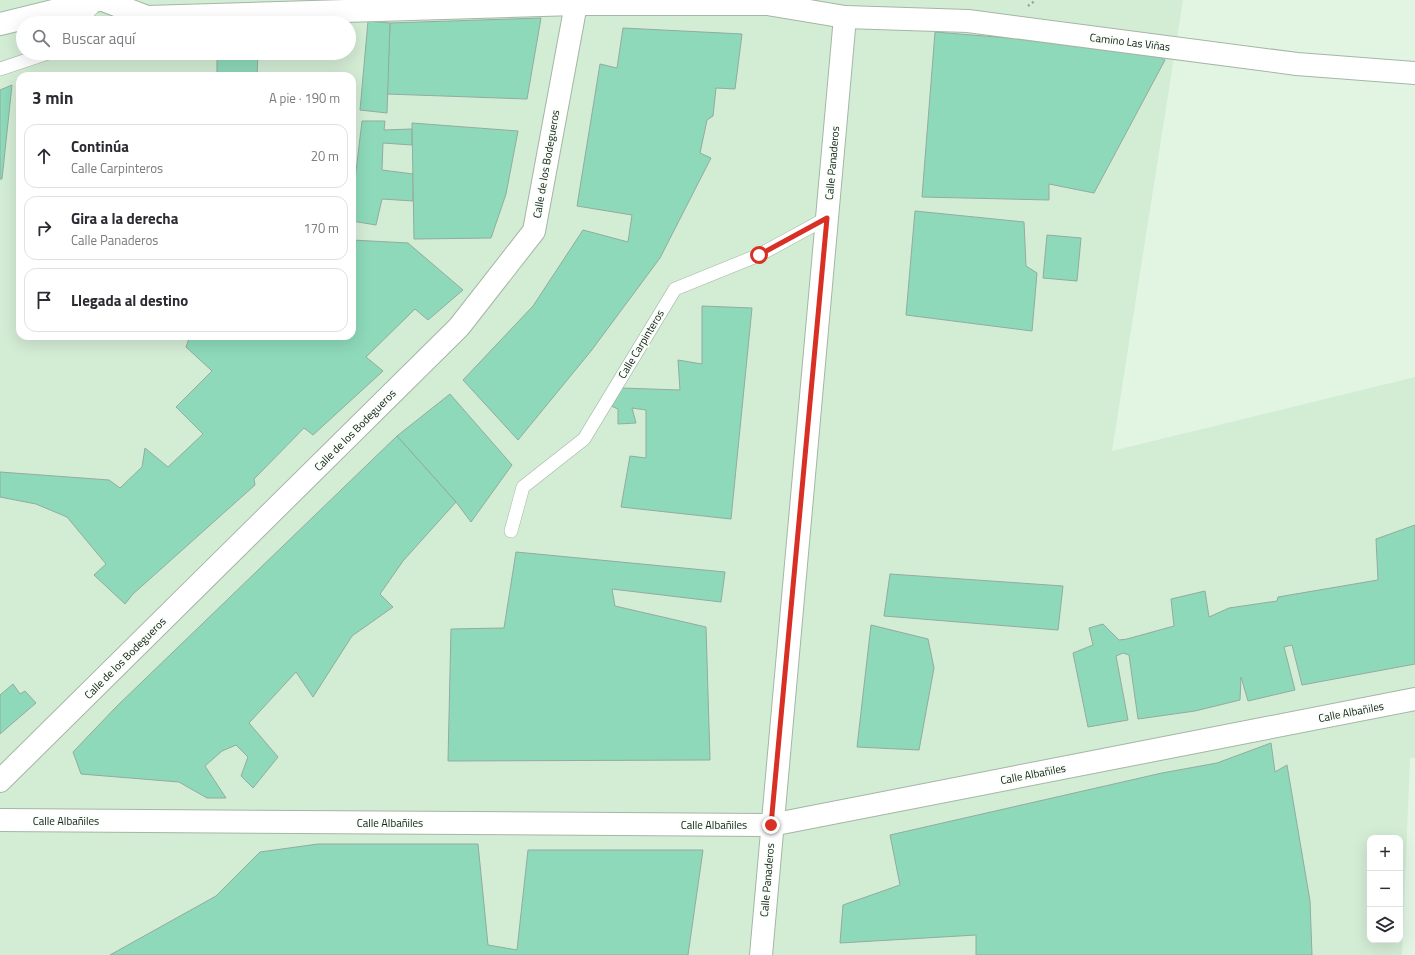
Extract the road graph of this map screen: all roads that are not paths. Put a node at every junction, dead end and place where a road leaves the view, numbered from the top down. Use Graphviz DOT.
graph roads {
  1 [pos="101,0"];
  2 [pos="576,4"];
  3 [pos="42,7"];
  4 [pos="20,16"];
  5 [pos="85,16"];
  6 [pos="144,16"];
  7 [pos="180,16"];
  8 [pos="845,17"];
  9 [pos="16,18"];
  10 [pos="0,24"];
  11 [pos="27,60"];
  12 [pos="0,69"];
  13 [pos="1415,73"];
  14 [pos="827,218"];
  15 [pos="511,531"];
  16 [pos="1415,699"];
  17 [pos="0,781"];
  18 [pos="0,820"];
  19 [pos="771,825"];
  20 [pos="760,955"];
  1 -- 3 [label="street"];
  1 -- 5 [label="lane"];
  1 -- 6 [label="street, Camino Las Viñas"];
  2 -- 7 [label="street, Camino Las Viñas"];
  2 -- 8 [label="street, Camino Las Viñas"];
  2 -- 17 [label="street, Calle de los Bodegueros"];
  3 -- 4 [label="street"];
  8 -- 13 [label="street, Camino Las Viñas"];
  8 -- 14 [label="street, Calle Panaderos"];
  9 -- 10 [label="street"];
  11 -- 12 [label="lane"];
  14 -- 15 [label="lane, Calle Carpinteros"];
  14 -- 19 [label="street, Calle Panaderos"];
  16 -- 19 [label="street, Calle Albañiles"];
  18 -- 19 [label="street, Calle Albañiles"];
  19 -- 20 [label="street, Calle Panaderos"];
}
